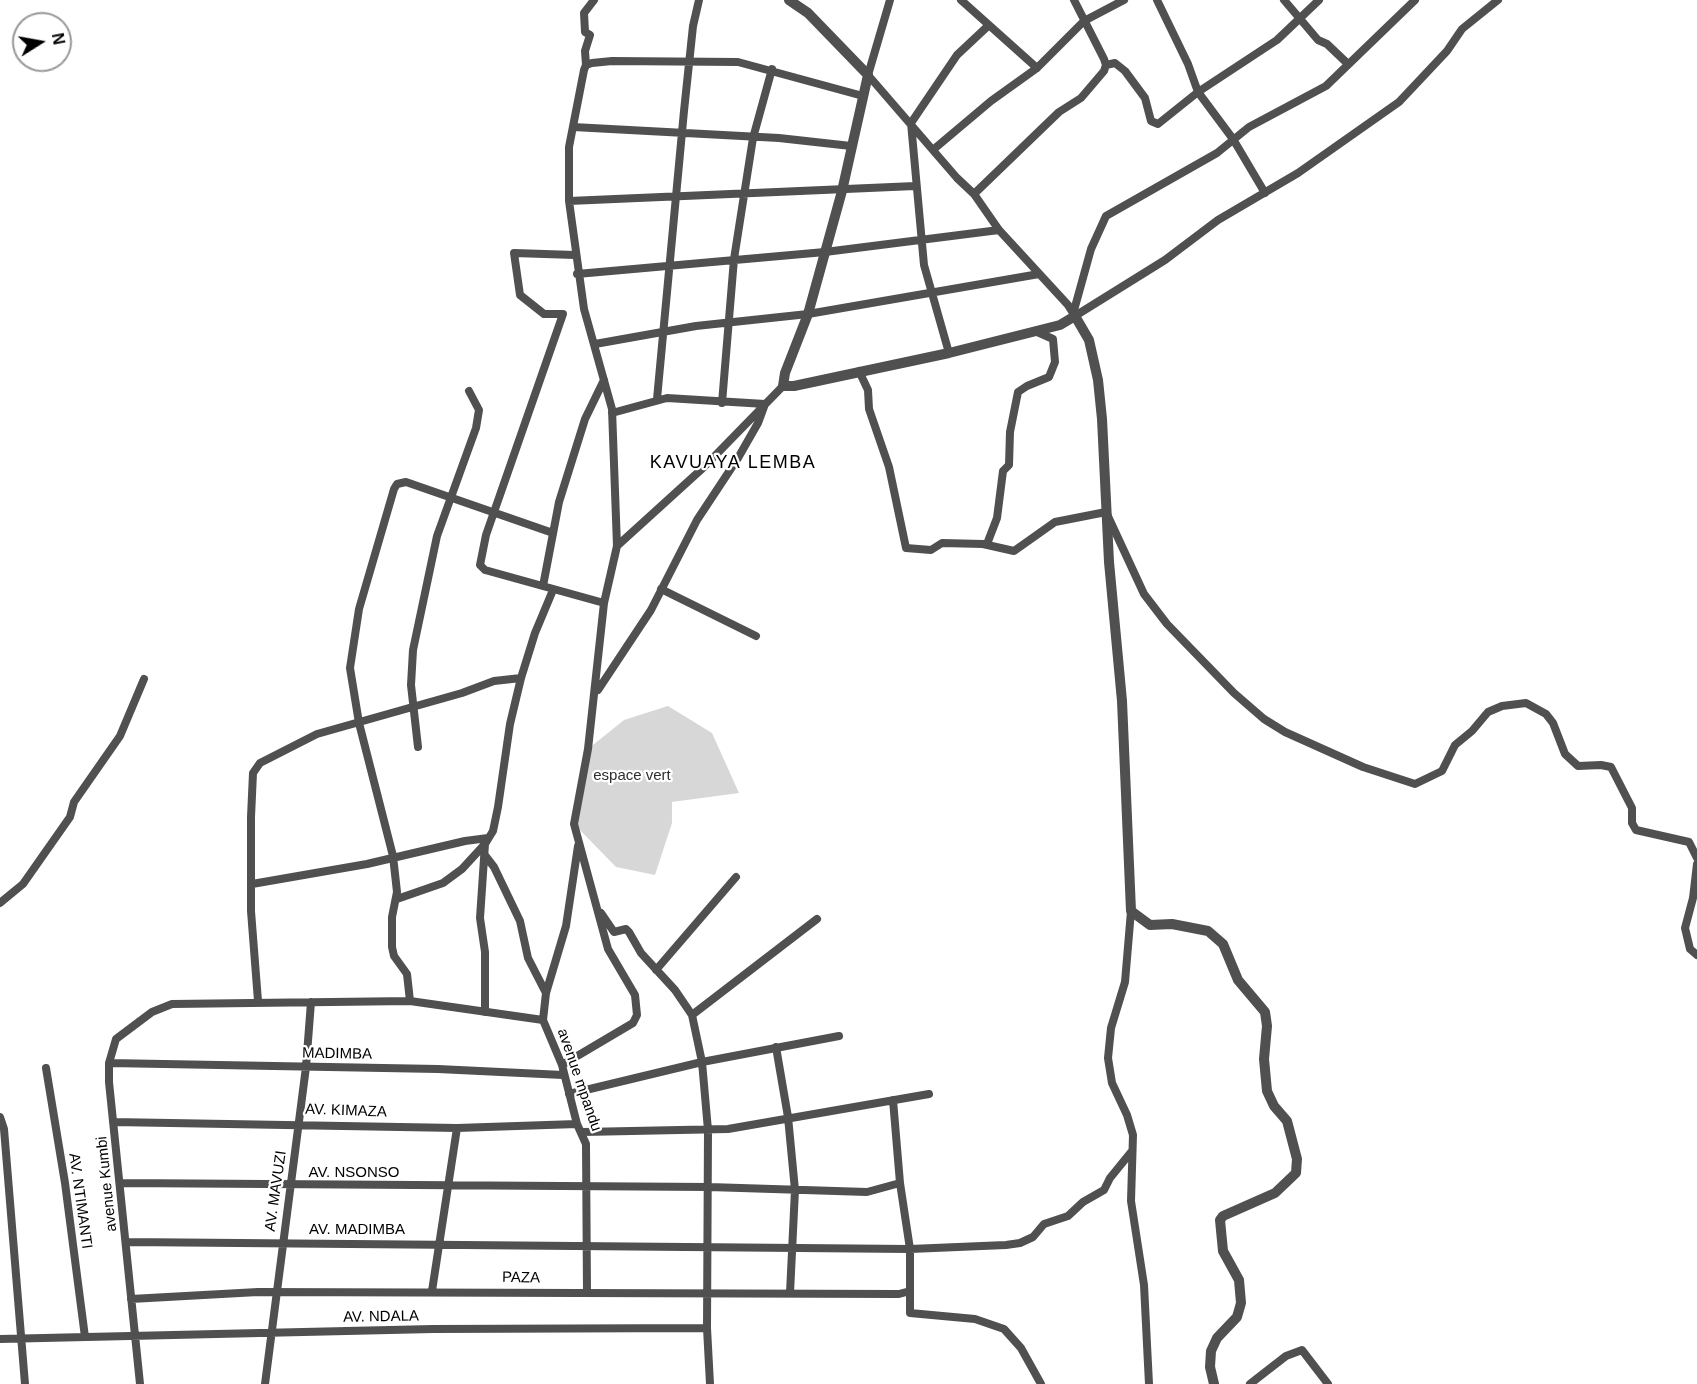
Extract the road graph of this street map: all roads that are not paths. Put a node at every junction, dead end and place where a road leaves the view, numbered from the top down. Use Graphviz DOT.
graph roads {
  1 [pos="594,0"];
  2 [pos="699,0"];
  3 [pos="789,0"];
  4 [pos="890,0"];
  5 [pos="961,0"];
  6 [pos="1074,0"];
  7 [pos="1124,0"];
  8 [pos="1156,0"];
  9 [pos="1284,0"];
  10 [pos="1319,0"];
  11 [pos="1415,0"];
  12 [pos="1498,0"];
  13 [pos="1301,17"];
  14 [pos="1084,21"];
  15 [pos="988,26"];
  16 [pos="691,62"];
  17 [pos="1348,64"];
  18 [pos="586,65"];
  19 [pos="1106,65"];
  20 [pos="1037,68"];
  21 [pos="772,69"];
  22 [pos="868,75"];
  23 [pos="1198,92"];
  24 [pos="863,96"];
  25 [pos="911,123"];
  26 [pos="573,127"];
  27 [pos="681,133"];
  28 [pos="753,138"];
  29 [pos="1233,139"];
  30 [pos="851,146"];
  31 [pos="934,149"];
  32 [pos="915,186"];
  33 [pos="842,191"];
  34 [pos="1264,193"];
  35 [pos="744,194"];
  36 [pos="974,194"];
  37 [pos="675,198"];
  38 [pos="568,201"];
  39 [pos="999,230"];
  40 [pos="920,241"];
  41 [pos="825,252"];
  42 [pos="575,255"];
  43 [pos="734,259"];
  44 [pos="668,266"];
  45 [pos="577,274"];
  46 [pos="1039,274"];
  47 [pos="930,293"];
  48 [pos="808,314"];
  49 [pos="1074,315"];
  50 [pos="727,322"];
  51 [pos="1035,331"];
  52 [pos="662,332"];
  53 [pos="595,344"];
  54 [pos="949,353"];
  55 [pos="859,371"];
  56 [pos="604,380"];
  57 [pos="783,386"];
  58 [pos="469,391"];
  59 [pos="657,399"];
  60 [pos="722,403"];
  61 [pos="765,404"];
  62 [pos="612,413"];
  63 [pos="449,499"];
  64 [pos="1106,513"];
  65 [pos="494,514"];
  66 [pos="553,533"];
  67 [pos="987,544"];
  68 [pos="617,546"];
  69 [pos="543,586"];
  70 [pos="661,589"];
  71 [pos="553,590"];
  72 [pos="604,603"];
  73 [pos="756,636"];
  74 [pos="521,678"];
  75 [pos="144,679"];
  76 [pos="598,690"];
  77 [pos="413,706"];
  78 [pos="359,723"];
  79 [pos="418,747"];
  80 [pos="487,841"];
  81 [pos="578,845"];
  82 [pos="484,854"];
  83 [pos="393,856"];
  84 [pos="1697,858"];
  85 [pos="1697,864"];
  86 [pos="736,877"];
  87 [pos="252,884"];
  88 [pos="397,899"];
  89 [pos="0,903"];
  90 [pos="595,905"];
  91 [pos="1131,911"];
  92 [pos="817,919"];
  93 [pos="1697,955"];
  94 [pos="656,970"];
  95 [pos="546,993"];
  96 [pos="258,1001"];
  97 [pos="410,1001"];
  98 [pos="311,1002"];
  99 [pos="485,1012"];
  100 [pos="692,1015"];
  101 [pos="543,1020"];
  102 [pos="839,1036"];
  103 [pos="776,1047"];
  104 [pos="702,1062"];
  105 [pos="110,1063"];
  106 [pos="562,1065"];
  107 [pos="306,1067"];
  108 [pos="46,1068"];
  109 [pos="563,1075"];
  110 [pos="569,1094"];
  111 [pos="929,1094"];
  112 [pos="893,1100"];
  113 [pos="0,1117"];
  114 [pos="788,1117"];
  115 [pos="114,1122"];
  116 [pos="299,1123"];
  117 [pos="457,1128"];
  118 [pos="580,1128"];
  119 [pos="708,1130"];
  120 [pos="1132,1151"];
  121 [pos="900,1182"];
  122 [pos="120,1183"];
  123 [pos="291,1186"];
  124 [pos="448,1186"];
  125 [pos="588,1186"];
  126 [pos="709,1187"];
  127 [pos="795,1190"];
  128 [pos="127,1242"];
  129 [pos="439,1243"];
  130 [pos="282,1244"];
  131 [pos="587,1244"];
  132 [pos="709,1246"];
  133 [pos="790,1247"];
  134 [pos="910,1249"];
  135 [pos="432,1291"];
  136 [pos="910,1291"];
  137 [pos="276,1292"];
  138 [pos="587,1293"];
  139 [pos="707,1293"];
  140 [pos="790,1293"];
  141 [pos="131,1299"];
  142 [pos="707,1328"];
  143 [pos="270,1333"];
  144 [pos="134,1336"];
  145 [pos="85,1337"];
  146 [pos="21,1338"];
  147 [pos="0,1339"];
  148 [pos="25,1384"];
  149 [pos="140,1384"];
  150 [pos="265,1384"];
  151 [pos="710,1384"];
  152 [pos="1041,1384"];
  153 [pos="1149,1384"];
  154 [pos="1214,1384"];
  155 [pos="1250,1384"];
  156 [pos="1328,1384"];
  1 -- 18 [label="street"];
  2 -- 16 [label="street"];
  3 -- 22 [label="street"];
  4 -- 22 [label="street"];
  5 -- 15 [label="street"];
  6 -- 14 [label="street"];
  7 -- 14 [label="street"];
  8 -- 23 [label="street"];
  9 -- 13 [label="street"];
  10 -- 13 [label="street"];
  11 -- 17 [label="street"];
  12 -- 34 [label="street"];
  13 -- 17 [label="street"];
  13 -- 23 [label="street"];
  14 -- 19 [label="street"];
  14 -- 20 [label="street"];
  15 -- 20 [label="street"];
  15 -- 25 [label="street"];
  16 -- 18 [label="street"];
  16 -- 21 [label="street"];
  16 -- 27 [label="street"];
  17 -- 29 [label="street"];
  18 -- 26 [label="street"];
  19 -- 23 [label="street"];
  19 -- 36 [label="street"];
  20 -- 31 [label="street"];
  21 -- 24 [label="street"];
  21 -- 28 [label="street"];
  22 -- 24 [label="street"];
  22 -- 25 [label="street"];
  23 -- 29 [label="street"];
  24 -- 30 [label="street"];
  25 -- 31 [label="street"];
  25 -- 32 [label="street"];
  26 -- 27 [label="street"];
  26 -- 38 [label="street"];
  27 -- 28 [label="street"];
  27 -- 37 [label="street"];
  28 -- 30 [label="street"];
  28 -- 35 [label="street"];
  29 -- 34 [label="street"];
  29 -- 49 [label="street"];
  30 -- 33 [label="street"];
  31 -- 36 [label="street"];
  32 -- 33 [label="street"];
  32 -- 40 [label="street"];
  33 -- 35 [label="street"];
  33 -- 41 [label="street"];
  34 -- 49 [label="street"];
  35 -- 37 [label="street"];
  35 -- 43 [label="street"];
  36 -- 39 [label="street"];
  37 -- 38 [label="street"];
  37 -- 44 [label="street"];
  38 -- 42 [label="street"];
  39 -- 40 [label="street"];
  39 -- 46 [label="street"];
  40 -- 41 [label="street"];
  40 -- 47 [label="street"];
  41 -- 43 [label="street"];
  41 -- 48 [label="street"];
  42 -- 45 [label="street"];
  42 -- 65 [label="street"];
  43 -- 44 [label="street"];
  43 -- 50 [label="street"];
  44 -- 45 [label="street"];
  44 -- 52 [label="street"];
  45 -- 53 [label="street"];
  46 -- 47 [label="street"];
  46 -- 49 [label="street"];
  47 -- 48 [label="street"];
  47 -- 54 [label="street"];
  48 -- 50 [label="street"];
  48 -- 57 [label="street"];
  49 -- 51 [label="street"];
  49 -- 64 [label="street"];
  50 -- 52 [label="street"];
  50 -- 60 [label="street"];
  51 -- 54 [label="street"];
  51 -- 67 [label="street"];
  52 -- 53 [label="street"];
  52 -- 59 [label="street"];
  53 -- 56 [label="street"];
  54 -- 55 [label="street"];
  55 -- 57 [label="street"];
  55 -- 67 [label="street"];
  56 -- 62 [label="street"];
  56 -- 66 [label="street"];
  57 -- 61 [label="street"];
  58 -- 63 [label="street"];
  59 -- 60 [label="street"];
  59 -- 62 [label="street"];
  60 -- 61 [label="street"];
  61 -- 68 [label="street"];
  61 -- 70 [label="street"];
  62 -- 68 [label="street"];
  63 -- 65 [label="street"];
  63 -- 77 [label="street"];
  63 -- 78 [label="street"];
  64 -- 67 [label="street"];
  64 -- 84 [label="street"];
  64 -- 91 [label="street"];
  65 -- 66 [label="street"];
  65 -- 69 [label="street"];
  66 -- 69 [label="street"];
  68 -- 72 [label="street"];
  69 -- 71 [label="street"];
  70 -- 73 [label="street"];
  70 -- 76 [label="street"];
  71 -- 72 [label="street"];
  71 -- 74 [label="street"];
  72 -- 81 [label="street"];
  74 -- 77 [label="street"];
  74 -- 80 [label="street"];
  75 -- 89 [label="street"];
  77 -- 78 [label="street"];
  77 -- 79 [label="street"];
  78 -- 83 [label="street"];
  78 -- 87 [label="street"];
  80 -- 82 [label="street"];
  80 -- 83 [label="street"];
  80 -- 88 [label="street"];
  81 -- 90 [label="street"];
  81 -- 95 [label="street, avenue mpandu"];
  82 -- 95 [label="street"];
  82 -- 99 [label="street"];
  83 -- 87 [label="street"];
  83 -- 88 [label="street"];
  85 -- 93 [label="street"];
  86 -- 94 [label="street"];
  87 -- 96 [label="street"];
  88 -- 97 [label="street"];
  90 -- 94 [label="street"];
  90 -- 106 [label="street"];
  91 -- 120 [label="street"];
  91 -- 154 [label="street"];
  92 -- 100 [label="street"];
  94 -- 100 [label="street"];
  95 -- 101 [label="street, avenue mpandu"];
  96 -- 98 [label="street"];
  96 -- 105 [label="street, avenue Kumbi"];
  97 -- 98 [label="street"];
  97 -- 99 [label="street"];
  98 -- 107 [label="street, AV. MAVUZI"];
  99 -- 101 [label="street"];
  100 -- 104 [label="street"];
  101 -- 106 [label="street, avenue mpandu"];
  102 -- 103 [label="street"];
  103 -- 104 [label="street"];
  103 -- 114 [label="street"];
  104 -- 110 [label="street"];
  104 -- 119 [label="street"];
  105 -- 107 [label="street, MADIMBA"];
  105 -- 115 [label="street, avenue Kumbi"];
  106 -- 109 [label="street, avenue mpandu"];
  107 -- 109 [label="street, MADIMBA"];
  107 -- 116 [label="street, AV. MAVUZI"];
  108 -- 145 [label="street, AV. NTIMANTI"];
  109 -- 110 [label="street, avenue mpandu"];
  110 -- 118 [label="street, avenue mpandu"];
  111 -- 112 [label="street, AV. KIMAZA"];
  112 -- 114 [label="street, AV. KIMAZA"];
  112 -- 121 [label="street"];
  113 -- 146 [label="street"];
  114 -- 119 [label="street, AV. KIMAZA"];
  114 -- 127 [label="street"];
  115 -- 116 [label="street, AV. KIMAZA"];
  115 -- 122 [label="street, avenue Kumbi"];
  116 -- 117 [label="street, AV. KIMAZA"];
  116 -- 123 [label="street, AV. MAVUZI"];
  117 -- 118 [label="street, AV. KIMAZA"];
  117 -- 124 [label="street"];
  118 -- 119 [label="street, AV. KIMAZA"];
  118 -- 125 [label="street, avenue mpandu"];
  119 -- 126 [label="street"];
  120 -- 134 [label="street, AV. MADIMBA"];
  120 -- 153 [label="street"];
  121 -- 127 [label="street, AV. NSONSO"];
  121 -- 134 [label="street"];
  122 -- 123 [label="street, AV. NSONSO"];
  122 -- 128 [label="street, avenue Kumbi"];
  123 -- 124 [label="street, AV. NSONSO"];
  123 -- 130 [label="street, AV. MAVUZI"];
  124 -- 125 [label="street, AV. NSONSO"];
  124 -- 129 [label="street"];
  125 -- 126 [label="street, AV. NSONSO"];
  125 -- 131 [label="street, avenue mpandu"];
  126 -- 127 [label="street, AV. NSONSO"];
  126 -- 132 [label="street"];
  127 -- 133 [label="street"];
  128 -- 130 [label="street, AV. MADIMBA"];
  128 -- 141 [label="street, avenue Kumbi"];
  129 -- 130 [label="street, AV. MADIMBA"];
  129 -- 131 [label="street, AV. MADIMBA"];
  129 -- 135 [label="street"];
  130 -- 137 [label="street, AV. MAVUZI"];
  131 -- 132 [label="street, AV. MADIMBA"];
  131 -- 138 [label="street, avenue mpandu"];
  132 -- 133 [label="street, AV. MADIMBA"];
  132 -- 139 [label="street"];
  133 -- 134 [label="street, AV. MADIMBA"];
  133 -- 140 [label="street"];
  134 -- 136 [label="street"];
  135 -- 137 [label="street, PAZA"];
  135 -- 138 [label="street, PAZA"];
  136 -- 140 [label="street, PAZA"];
  136 -- 152 [label="street"];
  137 -- 141 [label="street, PAZA"];
  137 -- 143 [label="street, AV. MAVUZI"];
  138 -- 139 [label="street, PAZA"];
  139 -- 140 [label="street, PAZA"];
  139 -- 142 [label="street"];
  141 -- 144 [label="street, avenue Kumbi"];
  142 -- 143 [label="street, AV. NDALA"];
  142 -- 151 [label="street"];
  143 -- 144 [label="street, AV. NDALA"];
  143 -- 150 [label="street, AV. MAVUZI"];
  144 -- 145 [label="street, AV. NDALA"];
  144 -- 149 [label="street, avenue Kumbi"];
  145 -- 146 [label="street, AV. NDALA"];
  146 -- 147 [label="street, AV. NDALA"];
  146 -- 148 [label="street"];
  155 -- 156 [label="street"];
}
